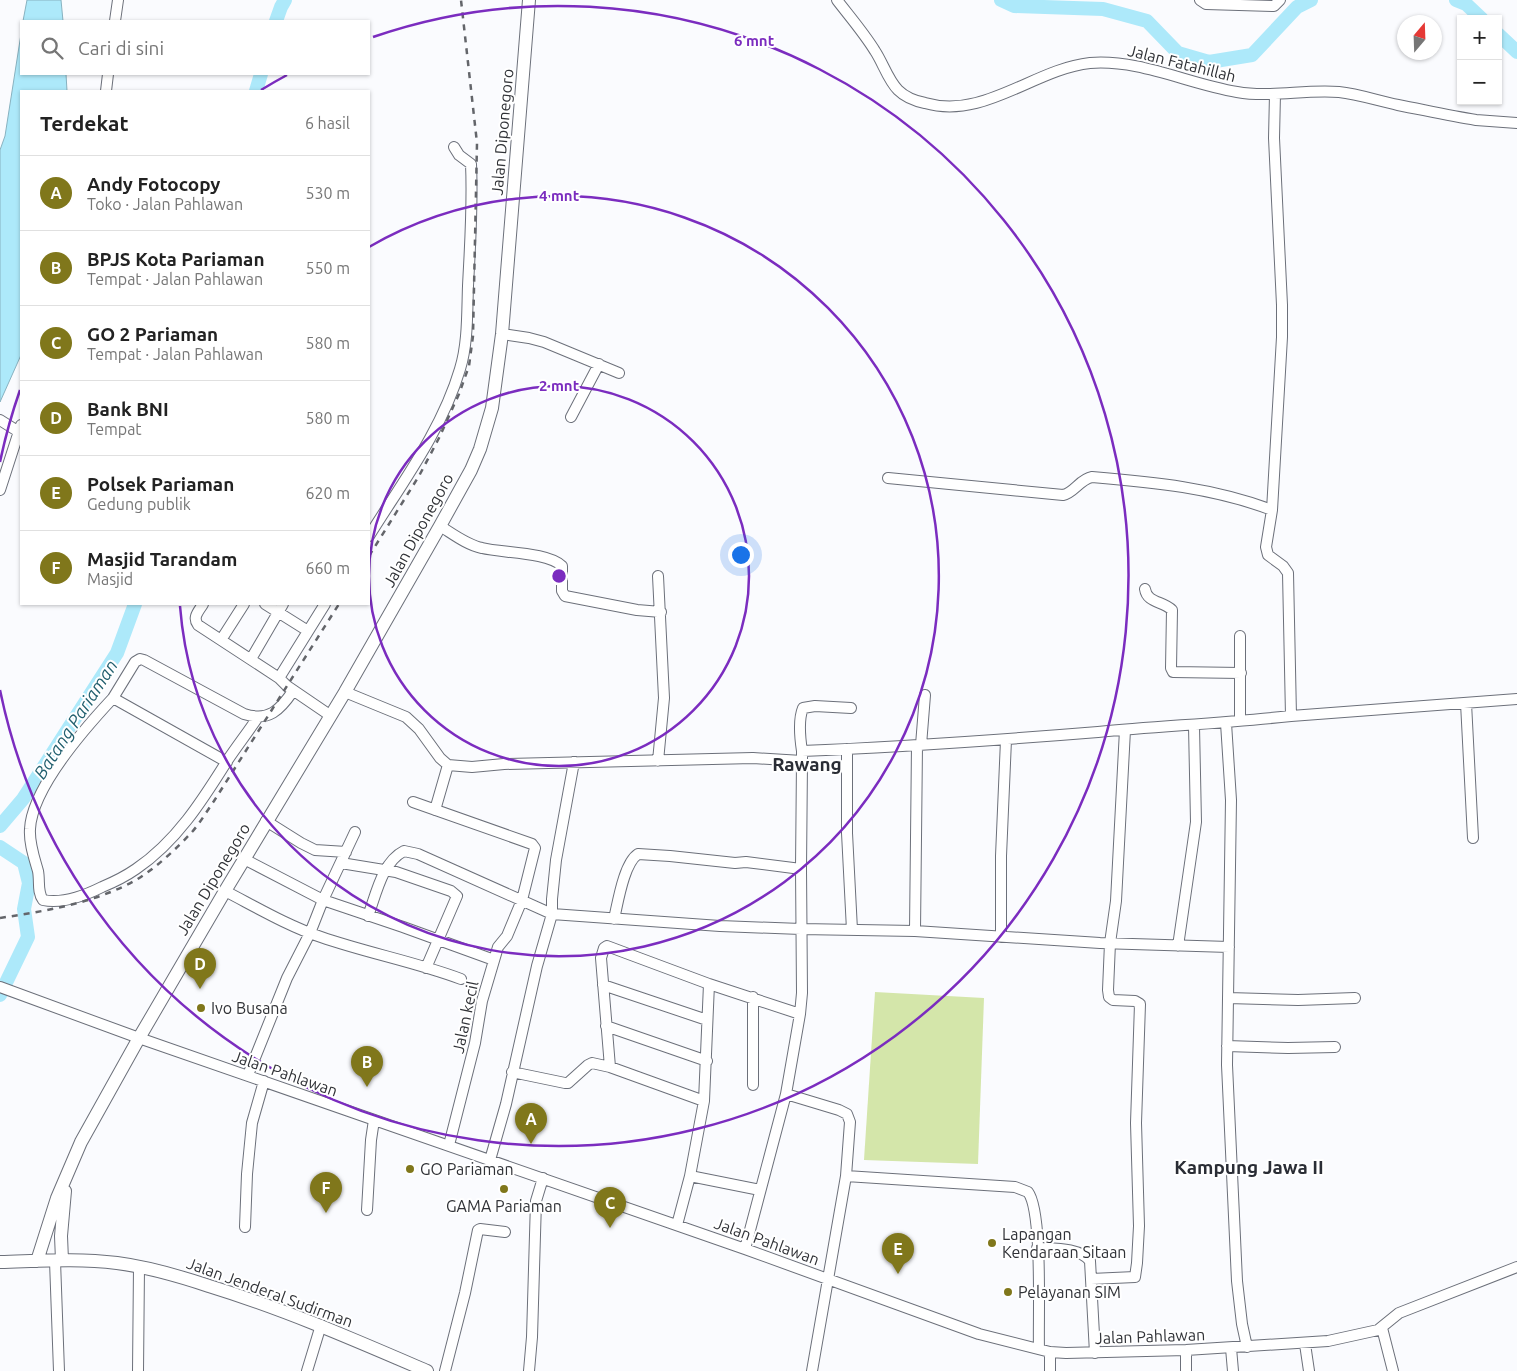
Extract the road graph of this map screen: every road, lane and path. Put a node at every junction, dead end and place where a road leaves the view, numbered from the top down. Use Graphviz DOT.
graph roads {
  1 [pos="118,0"];
  2 [pos="529,0"];
  3 [pos="837,0"];
  4 [pos="1200,0"];
  5 [pos="1280,0"];
  6 [pos="115,20"];
  7 [pos="108,75"];
  8 [pos="106,90"];
  9 [pos="1275,94"];
  10 [pos="1517,123"];
  11 [pos="454,148"];
  12 [pos="502,334"];
  13 [pos="599,364"];
  14 [pos="619,372"];
  15 [pos="571,417"];
  16 [pos="0,420"];
  17 [pos="20,429"];
  18 [pos="888,478"];
  19 [pos="0,490"];
  20 [pos="1272,510"];
  21 [pos="440,526"];
  22 [pos="370,534"];
  23 [pos="658,576"];
  24 [pos="1145,589"];
  25 [pos="202,605"];
  26 [pos="243,605"];
  27 [pos="324,605"];
  28 [pos="281,608"];
  29 [pos="661,612"];
  30 [pos="308,631"];
  31 [pos="1240,636"];
  32 [pos="221,640"];
  33 [pos="251,659"];
  34 [pos="1241,673"];
  35 [pos="279,678"];
  36 [pos="293,690"];
  37 [pos="345,692"];
  38 [pos="925,695"];
  39 [pos="113,698"];
  40 [pos="1517,699"];
  41 [pos="1466,703"];
  42 [pos="851,708"];
  43 [pos="331,716"];
  44 [pos="1291,716"];
  45 [pos="258,717"];
  46 [pos="1240,721"];
  47 [pos="1226,723"];
  48 [pos="1194,726"];
  49 [pos="1125,730"];
  50 [pos="1006,740"];
  51 [pos="919,745"];
  52 [pos="847,749"];
  53 [pos="802,756"];
  54 [pos="227,762"];
  55 [pos="574,762"];
  56 [pos="658,762"];
  57 [pos="448,765"];
  58 [pos="413,802"];
  59 [pos="435,810"];
  60 [pos="266,821"];
  61 [pos="355,832"];
  62 [pos="1473,838"];
  63 [pos="346,852"];
  64 [pos="244,859"];
  65 [pos="341,864"];
  66 [pos="801,869"];
  67 [pos="385,870"];
  68 [pos="225,890"];
  69 [pos="323,900"];
  70 [pos="522,900"];
  71 [pos="552,914"];
  72 [pos="368,916"];
  73 [pos="614,918"];
  74 [pos="801,929"];
  75 [pos="852,930"];
  76 [pos="915,931"];
  77 [pos="310,933"];
  78 [pos="1001,937"];
  79 [pos="439,939"];
  80 [pos="1110,943"];
  81 [pos="1178,946"];
  82 [pos="1229,947"];
  83 [pos="494,960"];
  84 [pos="426,968"];
  85 [pos="461,979"];
  86 [pos="709,984"];
  87 [pos="603,985"];
  88 [pos="0,987"];
  89 [pos="753,998"];
  90 [pos="1228,998"];
  91 [pos="1355,998"];
  92 [pos="800,1014"];
  93 [pos="707,1020"];
  94 [pos="606,1026"];
  95 [pos="139,1038"];
  96 [pos="1228,1046"];
  97 [pos="1335,1047"];
  98 [pos="707,1061"];
  99 [pos="610,1067"];
  100 [pos="512,1072"];
  101 [pos="248,1075"];
  102 [pos="264,1081"];
  103 [pos="753,1085"];
  104 [pos="786,1094"];
  105 [pos="704,1101"];
  106 [pos="374,1120"];
  107 [pos="449,1145"];
  108 [pos="490,1160"];
  109 [pos="67,1173"];
  110 [pos="690,1176"];
  111 [pos="846,1176"];
  112 [pos="543,1178"];
  113 [pos="760,1190"];
  114 [pos="367,1210"];
  115 [pos="677,1225"];
  116 [pos="245,1227"];
  117 [pos="505,1232"];
  118 [pos="1038,1248"];
  119 [pos="745,1249"];
  120 [pos="59,1260"];
  121 [pos="37,1261"];
  122 [pos="0,1262"];
  123 [pos="139,1267"];
  124 [pos="1517,1267"];
  125 [pos="827,1279"];
  126 [pos="1091,1279"];
  127 [pos="320,1325"];
  128 [pos="1382,1328"];
  129 [pos="1305,1344"];
  130 [pos="1247,1347"];
  131 [pos="1231,1348"];
  132 [pos="1039,1349"];
  133 [pos="1186,1350"];
  134 [pos="1050,1352"];
  135 [pos="1095,1353"];
  136 [pos="59,1371"];
  137 [pos="138,1371"];
  138 [pos="307,1371"];
  139 [pos="427,1371"];
  140 [pos="445,1371"];
  141 [pos="528,1371"];
  142 [pos="812,1371"];
  143 [pos="1050,1371"];
  144 [pos="1186,1371"];
  145 [pos="1233,1371"];
  146 [pos="1309,1371"];
  147 [pos="1393,1371"];
  1 -- 6 [label="street"];
  2 -- 12 [label="main road, Jalan Diponegoro"];
  3 -- 9 [label="street, Jalan Fatahillah"];
  4 -- 5 [label="street"];
  7 -- 8 [label="street"];
  9 -- 10 [label="street, Jalan Fatahillah"];
  9 -- 20 [label="street"];
  11 -- 22 [label="street"];
  12 -- 13 [label="street"];
  12 -- 21 [label="main road, Jalan Diponegoro"];
  13 -- 14 [label="street"];
  13 -- 15 [label="street"];
  16 -- 17 [label="street"];
  17 -- 19 [label="street"];
  18 -- 20 [label="street"];
  20 -- 44 [label="street"];
  21 -- 29 [label="street"];
  21 -- 37 [label="main road, Jalan Diponegoro"];
  23 -- 29 [label="street"];
  24 -- 34 [label="street"];
  25 -- 32 [label="street"];
  26 -- 32 [label="street"];
  27 -- 30 [label="street"];
  28 -- 30 [label="street"];
  28 -- 33 [label="street"];
  29 -- 56 [label="street"];
  30 -- 35 [label="street"];
  31 -- 34 [label="street"];
  32 -- 33 [label="street"];
  33 -- 35 [label="street"];
  34 -- 46 [label="street"];
  35 -- 36 [label="street"];
  36 -- 43 [label="street"];
  36 -- 45 [label="street"];
  37 -- 43 [label="main road, Jalan Diponegoro"];
  37 -- 57 [label="street"];
  38 -- 51 [label="street"];
  39 -- 45 [label="street"];
  39 -- 54 [label="street"];
  39 -- 54 [label="street"];
  40 -- 41 [label="street"];
  41 -- 44 [label="street"];
  41 -- 62 [label="street"];
  42 -- 53 [label="street"];
  43 -- 60 [label="main road, Jalan Diponegoro"];
  44 -- 46 [label="street"];
  45 -- 54 [label="street"];
  46 -- 47 [label="street"];
  47 -- 48 [label="street"];
  47 -- 82 [label="street"];
  48 -- 49 [label="street"];
  48 -- 81 [label="street"];
  49 -- 50 [label="street"];
  49 -- 80 [label="street"];
  50 -- 51 [label="street"];
  50 -- 78 [label="street"];
  51 -- 52 [label="street"];
  51 -- 76 [label="street"];
  52 -- 53 [label="street"];
  52 -- 75 [label="street"];
  53 -- 56 [label="street"];
  53 -- 66 [label="street"];
  55 -- 56 [label="street"];
  55 -- 57 [label="street"];
  55 -- 71 [label="street"];
  57 -- 59 [label="street"];
  58 -- 59 [label="street"];
  59 -- 70 [label="street, Jalan kecil"];
  60 -- 63 [label="street"];
  60 -- 64 [label="main road, Jalan Diponegoro"];
  61 -- 63 [label="street"];
  63 -- 65 [label="street"];
  64 -- 68 [label="main road, Jalan Diponegoro"];
  64 -- 69 [label="street"];
  65 -- 67 [label="street"];
  65 -- 69 [label="street"];
  66 -- 73 [label="street"];
  66 -- 74 [label="street"];
  67 -- 70 [label="street"];
  67 -- 72 [label="street"];
  67 -- 79 [label="street"];
  68 -- 77 [label="street"];
  68 -- 95 [label="main road, Jalan Diponegoro"];
  69 -- 72 [label="street"];
  69 -- 77 [label="street"];
  70 -- 71 [label="street"];
  70 -- 83 [label="street, Jalan kecil"];
  71 -- 73 [label="street"];
  71 -- 100 [label="street"];
  72 -- 79 [label="street"];
  73 -- 74 [label="street"];
  74 -- 75 [label="street"];
  74 -- 92 [label="street"];
  75 -- 76 [label="street"];
  76 -- 78 [label="street"];
  77 -- 84 [label="street"];
  77 -- 101 [label="street"];
  78 -- 80 [label="street"];
  79 -- 83 [label="street"];
  79 -- 84 [label="street"];
  80 -- 81 [label="street"];
  80 -- 126 [label="street"];
  81 -- 82 [label="street"];
  82 -- 90 [label="street"];
  83 -- 107 [label="street, Jalan kecil"];
  84 -- 85 [label="street"];
  86 -- 87 [label="street"];
  86 -- 89 [label="street"];
  86 -- 93 [label="street"];
  87 -- 93 [label="street"];
  87 -- 94 [label="street"];
  88 -- 95 [label="street, Jalan Pahlawan"];
  89 -- 92 [label="street"];
  89 -- 103 [label="street"];
  90 -- 91 [label="street"];
  90 -- 96 [label="street"];
  92 -- 104 [label="street"];
  93 -- 98 [label="street"];
  94 -- 98 [label="street"];
  94 -- 99 [label="street"];
  95 -- 101 [label="street, Jalan Pahlawan"];
  95 -- 109 [label="main road, Jalan Diponegoro"];
  96 -- 97 [label="street"];
  96 -- 130 [label="street"];
  98 -- 105 [label="street"];
  99 -- 100 [label="street"];
  99 -- 105 [label="street"];
  100 -- 108 [label="street"];
  101 -- 102 [label="street, Jalan Pahlawan"];
  102 -- 106 [label="street, Jalan Pahlawan"];
  102 -- 116 [label="street"];
  104 -- 111 [label="street"];
  104 -- 113 [label="street"];
  105 -- 110 [label="street"];
  106 -- 107 [label="street, Jalan Pahlawan"];
  106 -- 114 [label="street"];
  107 -- 108 [label="street, Jalan Pahlawan"];
  108 -- 112 [label="street, Jalan Pahlawan"];
  109 -- 120 [label="main road, Jalan Diponegoro"];
  109 -- 121 [label="main road, Jalan Diponegoro"];
  110 -- 113 [label="street"];
  110 -- 115 [label="street"];
  111 -- 118 [label="street"];
  111 -- 125 [label="street"];
  112 -- 115 [label="street, Jalan Pahlawan"];
  112 -- 141 [label="street"];
  113 -- 119 [label="street"];
  115 -- 119 [label="street, Jalan Pahlawan"];
  117 -- 140 [label="street"];
  118 -- 126 [label="street"];
  118 -- 132 [label="street"];
  119 -- 125 [label="street, Jalan Pahlawan"];
  120 -- 121 [label="main road, Jalan Jenderal Sudirman"];
  120 -- 123 [label="main road, Jalan Jenderal Sudirman"];
  120 -- 136 [label="street"];
  121 -- 122 [label="main road, Jalan Jenderal Sudirman"];
  123 -- 127 [label="main road, Jalan Jenderal Sudirman"];
  123 -- 137 [label="street"];
  124 -- 128 [label="street, Jalan Pahlawan"];
  125 -- 132 [label="street, Jalan Pahlawan"];
  125 -- 142 [label="street"];
  126 -- 135 [label="street"];
  127 -- 138 [label="street"];
  127 -- 139 [label="main road, Jalan Jenderal Sudirman"];
  128 -- 129 [label="street, Jalan Pahlawan"];
  128 -- 147 [label="street"];
  129 -- 130 [label="street, Jalan Pahlawan"];
  129 -- 146 [label="street"];
  130 -- 131 [label="street, Jalan Pahlawan"];
  131 -- 133 [label="street, Jalan Pahlawan"];
  131 -- 145 [label="street"];
  132 -- 134 [label="street, Jalan Pahlawan"];
  133 -- 135 [label="street, Jalan Pahlawan"];
  133 -- 144 [label="street"];
  134 -- 135 [label="street, Jalan Pahlawan"];
  134 -- 143 [label="street"];
}
